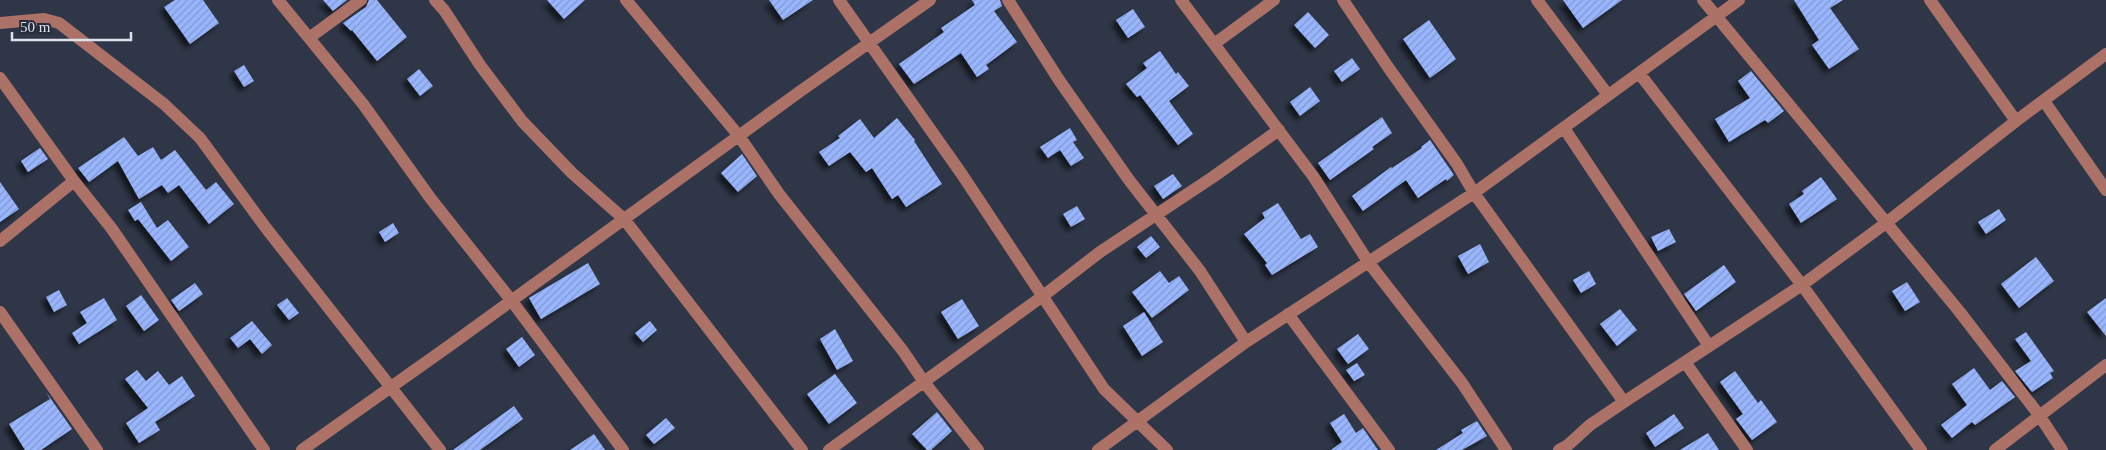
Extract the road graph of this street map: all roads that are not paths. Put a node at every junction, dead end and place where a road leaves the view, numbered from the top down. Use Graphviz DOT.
graph roads {
  1 [pos="278,0"];
  2 [pos="361,0"];
  3 [pos="435,0"];
  4 [pos="626,0"];
  5 [pos="838,0"];
  6 [pos="930,0"];
  7 [pos="1008,0"];
  8 [pos="1181,0"];
  9 [pos="1274,0"];
  10 [pos="1343,0"];
  11 [pos="1537,0"];
  12 [pos="1703,0"];
  13 [pos="1739,0"];
  14 [pos="1930,0"];
  15 [pos="1716,17"];
  16 [pos="0,23"];
  17 [pos="308,38"];
  18 [pos="869,43"];
  19 [pos="1214,44"];
  20 [pos="2106,54"];
  21 [pos="1639,73"];
  22 [pos="0,78"];
  23 [pos="1608,95"];
  24 [pos="2044,101"];
  25 [pos="2016,121"];
  26 [pos="1564,128"];
  27 [pos="1279,130"];
  28 [pos="739,136"];
  29 [pos="74,181"];
  30 [pos="2106,190"];
  31 [pos="1474,193"];
  32 [pos="1156,214"];
  33 [pos="624,219"];
  34 [pos="1886,223"];
  35 [pos="0,241"];
  36 [pos="1369,262"];
  37 [pos="1802,285"];
  38 [pos="1043,296"];
  39 [pos="511,300"];
  40 [pos="0,312"];
  41 [pos="1288,314"];
  42 [pos="1246,342"];
  43 [pos="1710,346"];
  44 [pos="1685,362"];
  45 [pos="2106,365"];
  46 [pos="924,382"];
  47 [pos="391,386"];
  48 [pos="1624,402"];
  49 [pos="2039,415"];
  50 [pos="1138,423"];
  51 [pos="1566,448"];
  52 [pos="97,450"];
  53 [pos="264,450"];
  54 [pos="302,450"];
  55 [pos="440,450"];
  56 [pos="622,450"];
  57 [pos="802,450"];
  58 [pos="829,450"];
  59 [pos="978,450"];
  60 [pos="1098,450"];
  61 [pos="1167,450"];
  62 [pos="1389,450"];
  63 [pos="1506,450"];
  64 [pos="1747,450"];
  65 [pos="1922,450"];
  66 [pos="1995,450"];
  67 [pos="2062,450"];
  1 -- 17 [label="street"];
  2 -- 17 [label="street"];
  3 -- 33 [label="street"];
  4 -- 28 [label="street"];
  5 -- 18 [label="street"];
  6 -- 18 [label="street"];
  7 -- 32 [label="street"];
  8 -- 19 [label="street"];
  9 -- 19 [label="street"];
  10 -- 31 [label="street"];
  11 -- 23 [label="street"];
  12 -- 15 [label="street"];
  13 -- 15 [label="street"];
  14 -- 25 [label="street"];
  15 -- 21 [label="street"];
  15 -- 34 [label="street"];
  16 -- 47 [label="street"];
  17 -- 39 [label="street"];
  18 -- 28 [label="street"];
  18 -- 38 [label="street"];
  19 -- 27 [label="street"];
  20 -- 24 [label="street"];
  21 -- 23 [label="street"];
  21 -- 37 [label="street"];
  22 -- 29 [label="street"];
  23 -- 26 [label="street"];
  24 -- 25 [label="street"];
  24 -- 30 [label="street"];
  25 -- 34 [label="street"];
  26 -- 31 [label="street"];
  26 -- 43 [label="street"];
  27 -- 32 [label="street"];
  27 -- 36 [label="street"];
  28 -- 33 [label="street"];
  28 -- 46 [label="street"];
  29 -- 35 [label="street"];
  29 -- 53 [label="street"];
  31 -- 36 [label="street"];
  31 -- 48 [label="street"];
  32 -- 38 [label="street"];
  32 -- 42 [label="street"];
  33 -- 39 [label="street"];
  33 -- 57 [label="street"];
  34 -- 37 [label="street"];
  34 -- 49 [label="street"];
  36 -- 41 [label="street"];
  36 -- 63 [label="street"];
  37 -- 43 [label="street"];
  37 -- 65 [label="street"];
  38 -- 46 [label="street"];
  38 -- 50 [label="street"];
  39 -- 47 [label="street"];
  39 -- 56 [label="street"];
  40 -- 52 [label="street"];
  41 -- 42 [label="street"];
  41 -- 62 [label="street"];
  42 -- 50 [label="street"];
  43 -- 44 [label="street"];
  44 -- 48 [label="street"];
  44 -- 64 [label="street"];
  45 -- 49 [label="street"];
  46 -- 58 [label="street"];
  46 -- 59 [label="street"];
  47 -- 54 [label="street"];
  47 -- 55 [label="street"];
  48 -- 51 [label="street"];
  49 -- 66 [label="street"];
  49 -- 67 [label="street"];
  50 -- 60 [label="street"];
  50 -- 61 [label="street"];
}
